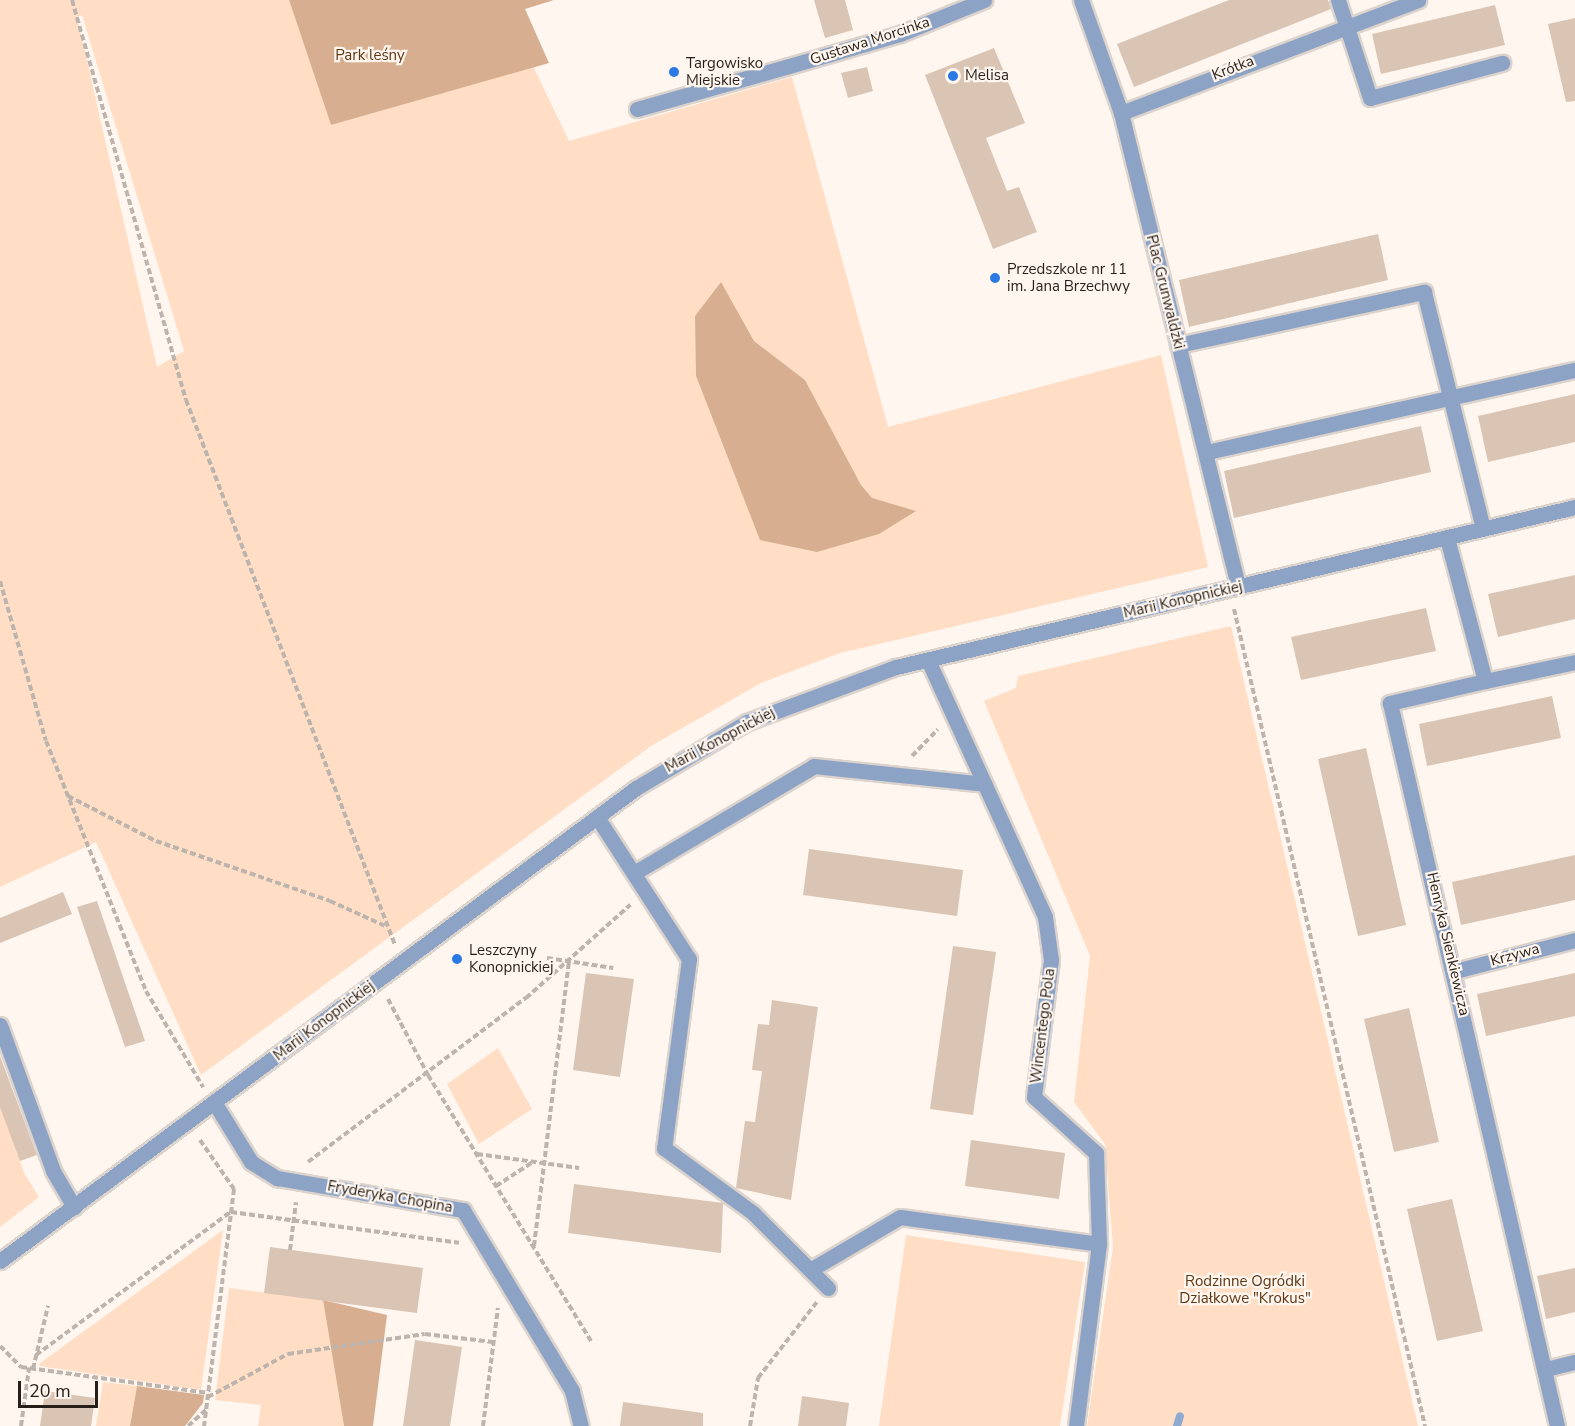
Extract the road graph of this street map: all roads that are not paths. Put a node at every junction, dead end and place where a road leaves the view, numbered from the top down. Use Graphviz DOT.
graph roads {
  1 [pos="984,0"];
  2 [pos="1081,0"];
  3 [pos="1338,0"];
  4 [pos="1418,0"];
  5 [pos="1346,24"];
  6 [pos="1502,63"];
  7 [pos="637,109"];
  8 [pos="1121,113"];
  9 [pos="1178,345"];
  10 [pos="1575,370"];
  11 [pos="1451,399"];
  12 [pos="1207,452"];
  13 [pos="1575,507"];
  14 [pos="1483,529"];
  15 [pos="1447,538"];
  16 [pos="1238,587"];
  17 [pos="928,660"];
  18 [pos="1575,662"];
  19 [pos="1485,681"];
  20 [pos="984,784"];
  21 [pos="597,817"];
  22 [pos="634,873"];
  23 [pos="1575,940"];
  24 [pos="1455,971"];
  25 [pos="0,1025"];
  26 [pos="214,1102"];
  27 [pos="74,1207"];
  28 [pos="1100,1245"];
  29 [pos="0,1261"];
  30 [pos="810,1270"];
  31 [pos="828,1288"];
  32 [pos="1575,1362"];
  33 [pos="1545,1369"];
  34 [pos="581,1426"];
  35 [pos="1076,1426"];
  36 [pos="1557,1426"];
  1 -- 7 [label="street, Gustawa Morcinka"];
  2 -- 8 [label="street, Plac Grunwaldzki"];
  3 -- 5 [label="street"];
  4 -- 5 [label="street, Krótka"];
  5 -- 6 [label="street"];
  5 -- 8 [label="street, Krótka"];
  8 -- 9 [label="street, Plac Grunwaldzki"];
  9 -- 11 [label="street"];
  9 -- 12 [label="street, Plac Grunwaldzki"];
  10 -- 11 [label="street"];
  11 -- 12 [label="street"];
  11 -- 14 [label="street"];
  12 -- 16 [label="street, Plac Grunwaldzki"];
  13 -- 14 [label="street, Marii Konopnickiej"];
  14 -- 15 [label="street, Marii Konopnickiej"];
  15 -- 16 [label="street, Marii Konopnickiej"];
  15 -- 19 [label="street"];
  16 -- 17 [label="street, Marii Konopnickiej"];
  17 -- 20 [label="street, Wincentego Pola"];
  17 -- 21 [label="street, Marii Konopnickiej"];
  18 -- 19 [label="street"];
  19 -- 24 [label="street, Henryka Sienkiewicza"];
  20 -- 22 [label="street"];
  20 -- 28 [label="street, Wincentego Pola"];
  21 -- 22 [label="street"];
  21 -- 26 [label="street, Marii Konopnickiej"];
  22 -- 30 [label="street"];
  23 -- 24 [label="street, Krzywa"];
  24 -- 33 [label="street, Henryka Sienkiewicza"];
  25 -- 27 [label="street"];
  26 -- 27 [label="street, Marii Konopnickiej"];
  26 -- 34 [label="street, Fryderyka Chopina"];
  27 -- 29 [label="street, Marii Konopnickiej"];
  28 -- 30 [label="street"];
  28 -- 35 [label="street, Wincentego Pola"];
  30 -- 31 [label="street"];
  32 -- 33 [label="street"];
  33 -- 36 [label="street, Henryka Sienkiewicza"];
}
